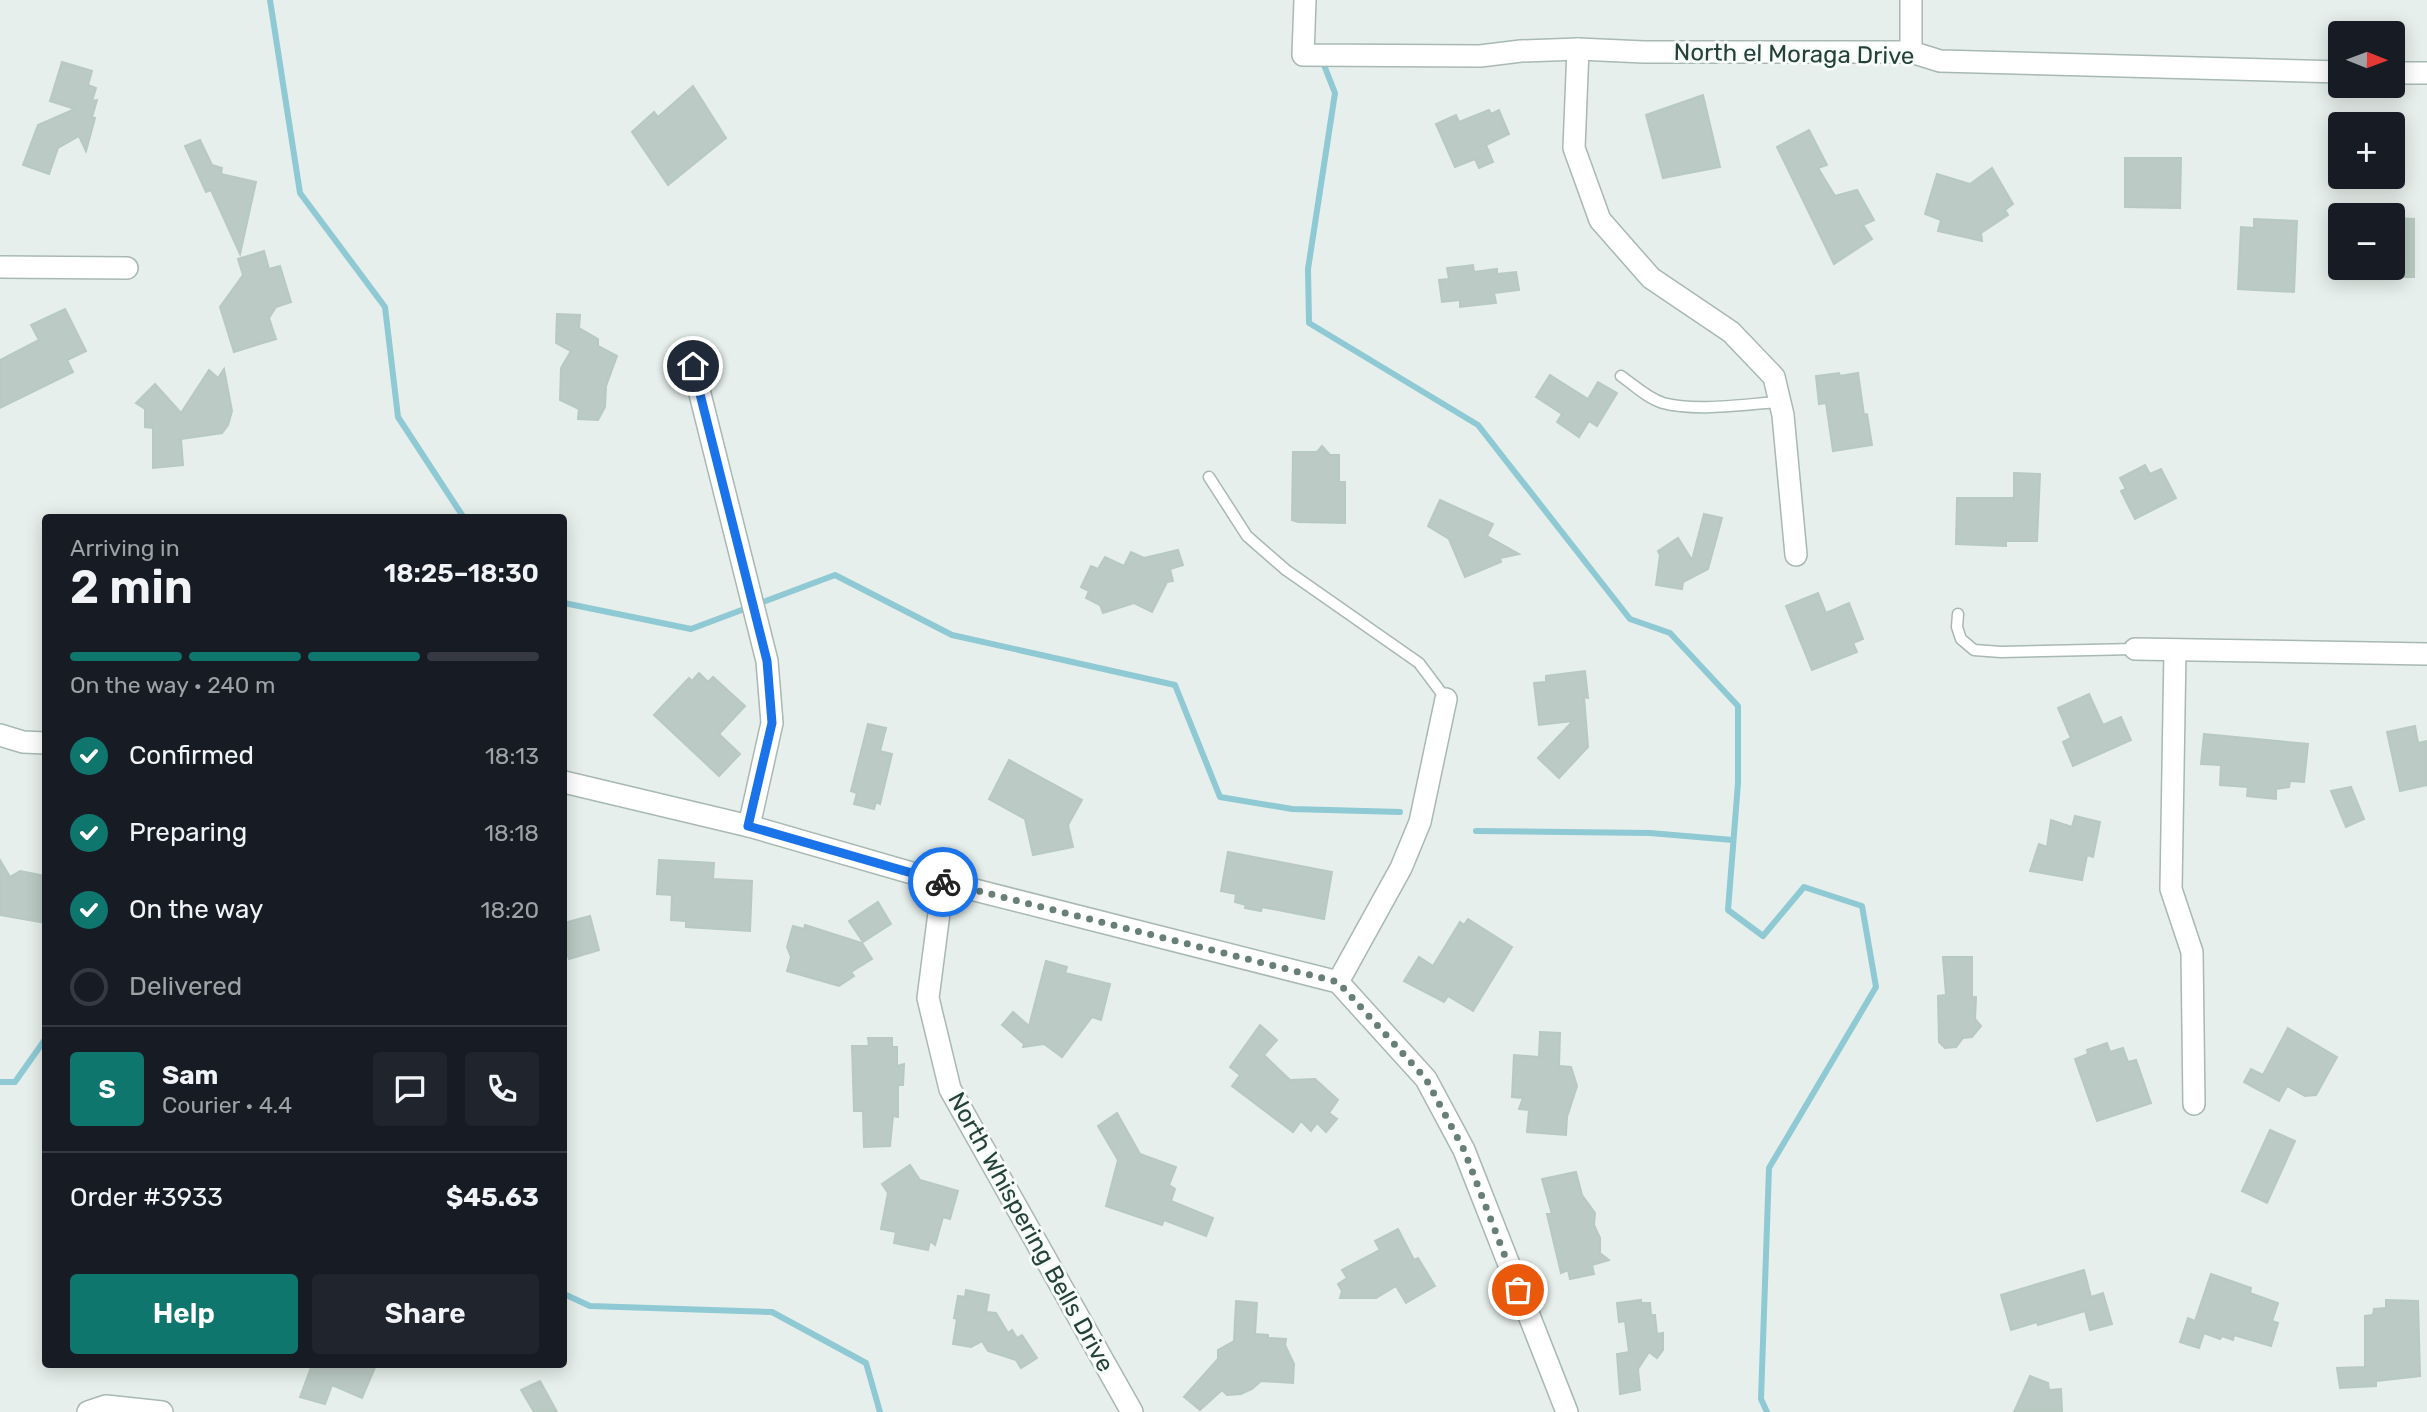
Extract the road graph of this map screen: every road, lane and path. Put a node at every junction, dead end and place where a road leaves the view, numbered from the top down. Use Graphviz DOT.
graph roads {
  1 [pos="1305,0"];
  2 [pos="1911,0"];
  3 [pos="1578,49"];
  4 [pos="1911,52"];
  5 [pos="2328,72"];
  6 [pos="2405,73"];
  7 [pos="2427,73"];
  8 [pos="0,267"];
  9 [pos="127,268"];
  10 [pos="693,366"];
  11 [pos="1621,376"];
  12 [pos="1780,402"];
  13 [pos="1209,477"];
  14 [pos="1796,555"];
  15 [pos="1958,614"];
  16 [pos="2135,649"];
  17 [pos="2175,650"];
  18 [pos="2427,654"];
  19 [pos="1446,699"];
  20 [pos="0,734"];
  21 [pos="42,743"];
  22 [pos="567,783"];
  23 [pos="748,826"];
  24 [pos="943,882"];
  25 [pos="1338,982"];
  26 [pos="2194,1104"];
  27 [pos="88,1412"];
  28 [pos="162,1412"];
  29 [pos="1132,1412"];
  30 [pos="1567,1412"];
  1 -- 3 [label="street, North el Moraga Drive"];
  2 -- 4 [label="street"];
  3 -- 4 [label="street, North el Moraga Drive"];
  3 -- 12 [label="street"];
  4 -- 5 [label="street, North el Moraga Drive"];
  6 -- 7 [label="street"];
  8 -- 9 [label="street"];
  10 -- 23 [label="street"];
  11 -- 12 [label="lane"];
  12 -- 14 [label="street"];
  13 -- 19 [label="lane"];
  15 -- 16 [label="lane"];
  16 -- 17 [label="street"];
  17 -- 18 [label="street"];
  17 -- 26 [label="street"];
  19 -- 25 [label="street"];
  20 -- 21 [label="street"];
  22 -- 23 [label="street"];
  23 -- 24 [label="street"];
  24 -- 25 [label="street"];
  24 -- 29 [label="street, North Whispering Bells Drive"];
  25 -- 30 [label="street"];
  27 -- 28 [label="street"];
}
